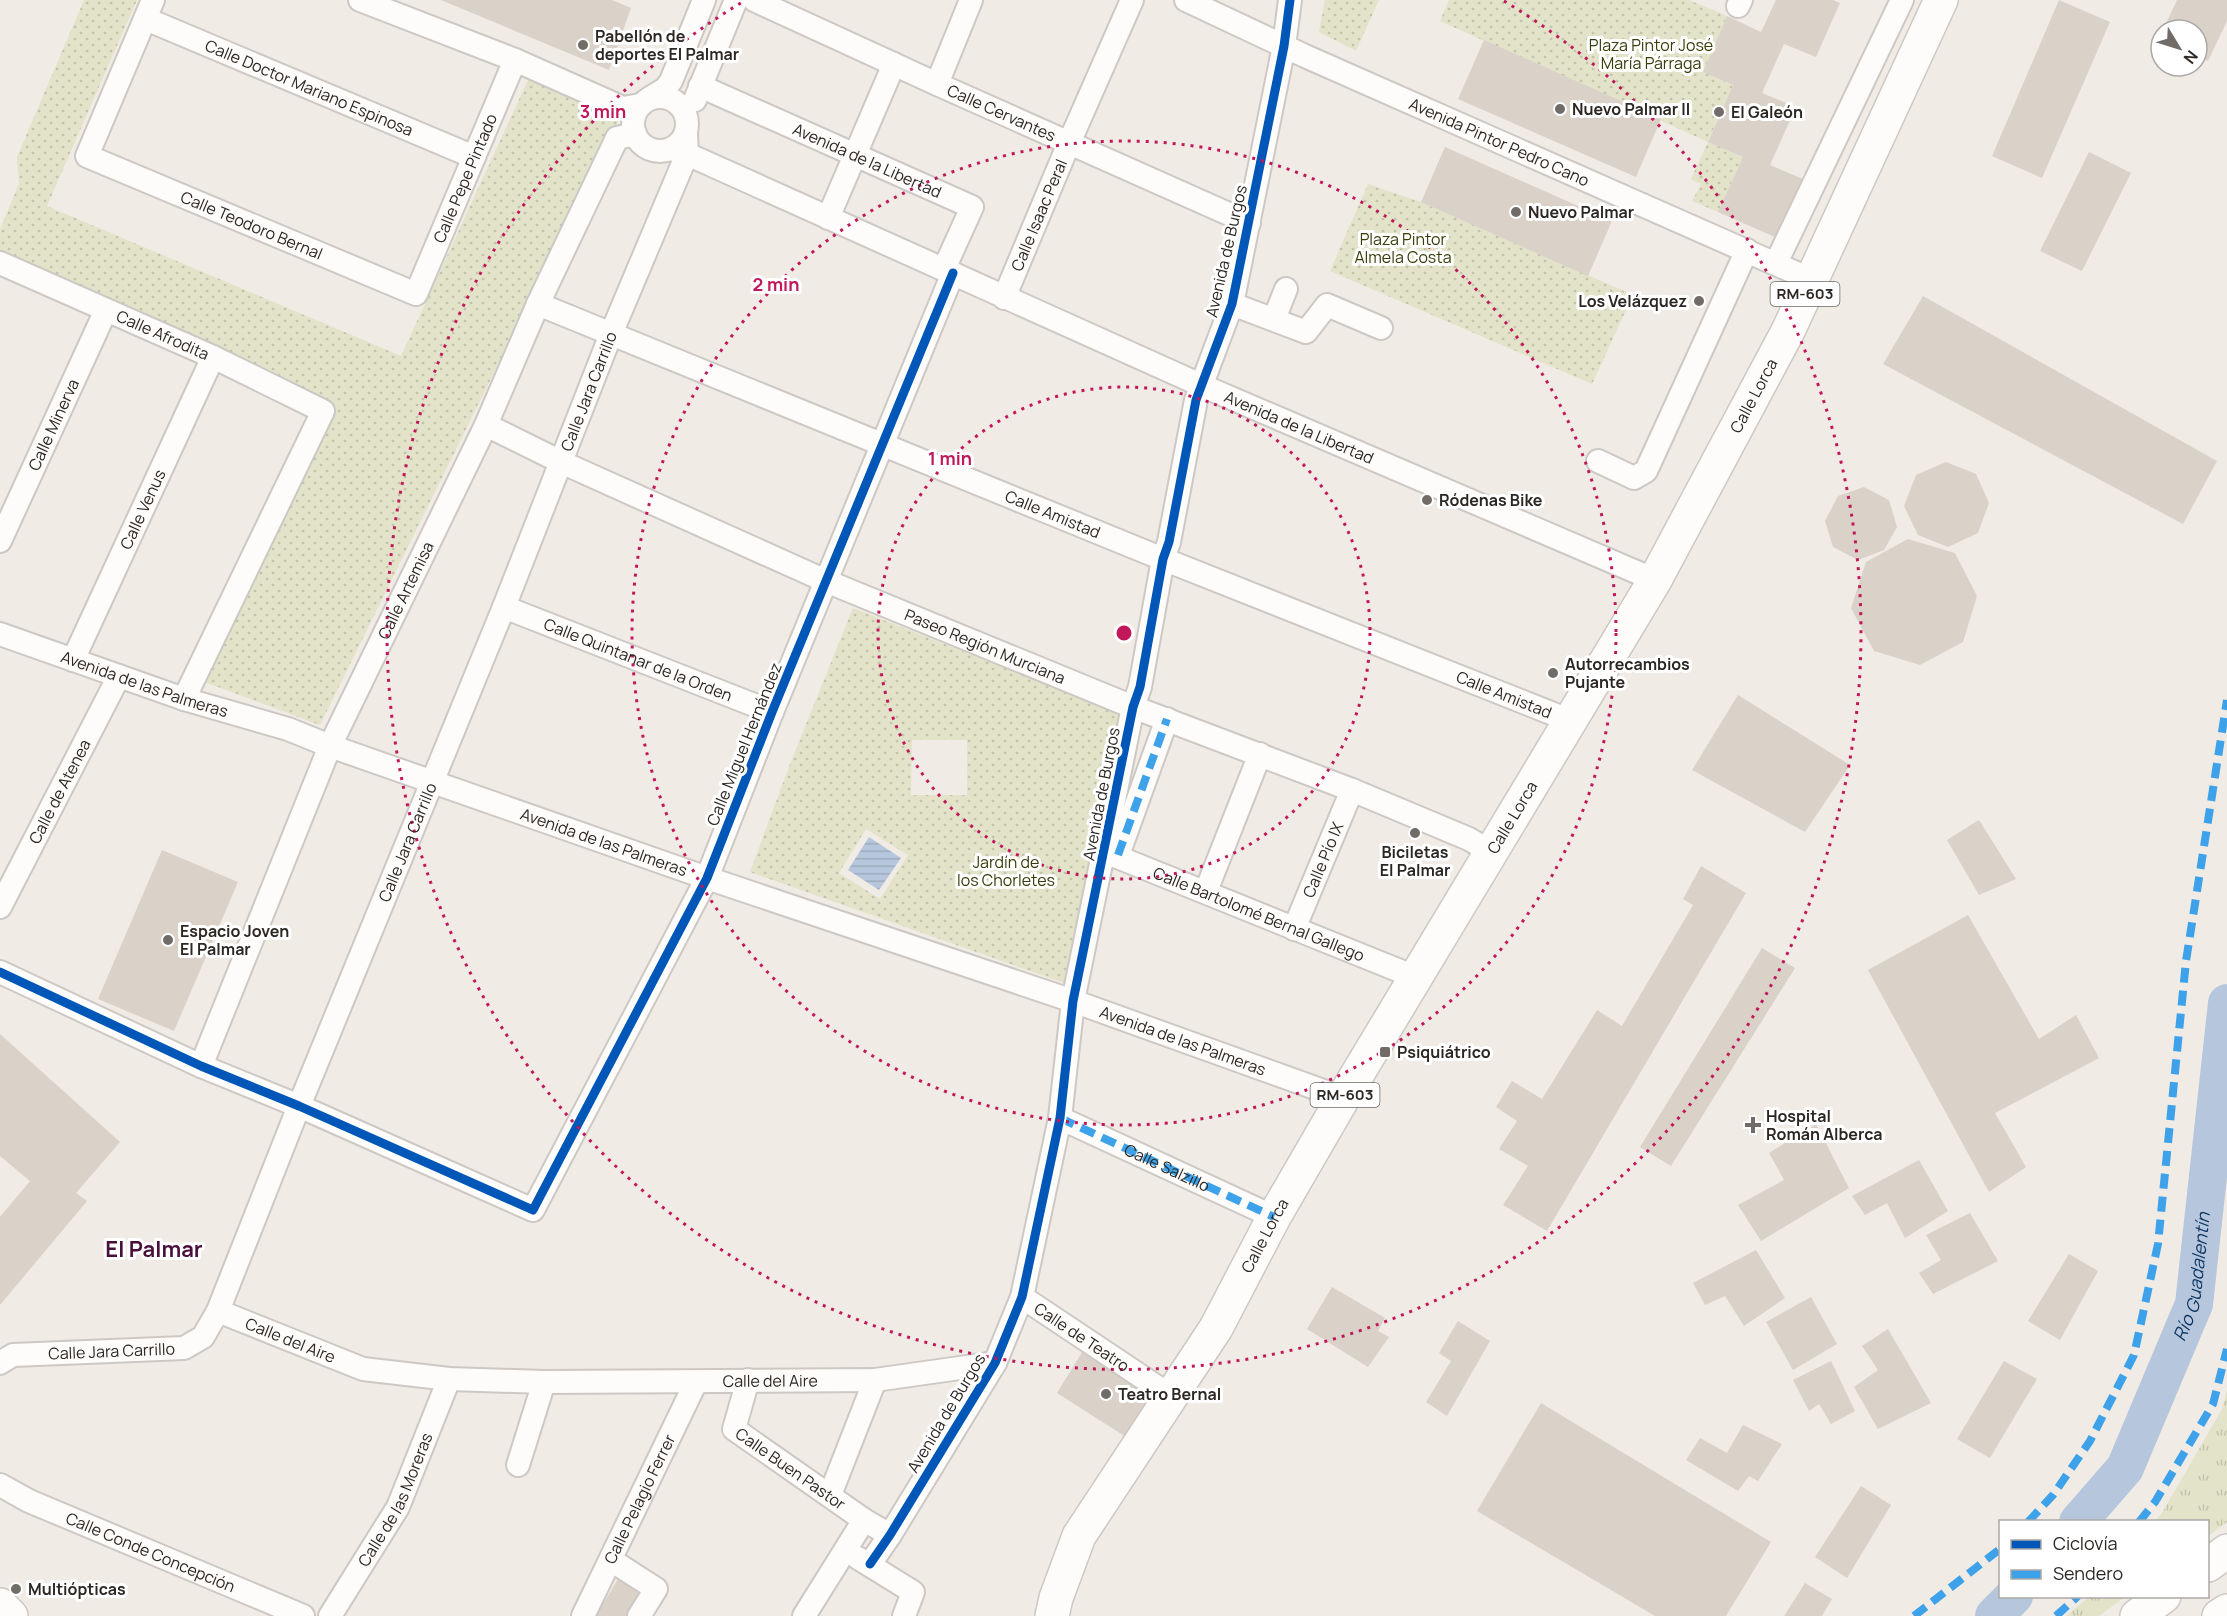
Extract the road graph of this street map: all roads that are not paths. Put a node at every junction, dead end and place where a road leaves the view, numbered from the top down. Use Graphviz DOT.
graph roads {
  1 [pos="704,0"];
  2 [pos="736,0"];
  3 [pos="754,0"];
  4 [pos="971,0"];
  5 [pos="1132,0"];
  6 [pos="1186,0"];
  7 [pos="1290,0"];
  8 [pos="365,1"];
  9 [pos="1895,2"];
  10 [pos="149,9"];
  11 [pos="1936,10"];
  12 [pos="1284,46"];
  13 [pos="515,60"];
  14 [pos="894,64"];
  15 [pos="937,84"];
  16 [pos="700,86"];
  17 [pos="636,114"];
  18 [pos="682,138"];
  19 [pos="1069,143"];
  20 [pos="855,156"];
  21 [pos="474,157"];
  22 [pos="828,218"];
  23 [pos="1249,224"];
  24 [pos="1747,250"];
  25 [pos="0,263"];
  26 [pos="1776,263"];
  27 [pos="949,271"];
  28 [pos="1812,280"];
  29 [pos="1286,289"];
  30 [pos="416,294"];
  31 [pos="1004,298"];
  32 [pos="538,304"];
  33 [pos="1232,304"];
  34 [pos="106,310"];
  35 [pos="1274,319"];
  36 [pos="1381,328"];
  37 [pos="611,333"];
  38 [pos="213,357"];
  39 [pos="1203,386"];
  40 [pos="486,425"];
  41 [pos="882,445"];
  42 [pos="1598,461"];
  43 [pos="561,462"];
  44 [pos="0,541"];
  45 [pos="1163,559"];
  46 [pos="1654,580"];
  47 [pos="826,581"];
  48 [pos="504,607"];
  49 [pos="1,638"];
  50 [pos="74,660"];
  51 [pos="119,676"];
  52 [pos="184,699"];
  53 [pos="1133,707"];
  54 [pos="772,712"];
  55 [pos="1167,719"];
  56 [pos="1571,721"];
  57 [pos="330,746"];
  58 [pos="1260,754"];
  59 [pos="432,782"];
  60 [pos="1352,790"];
  61 [pos="1491,852"];
  62 [pos="1111,853"];
  63 [pos="707,878"];
  64 [pos="1206,891"];
  65 [pos="0,907"];
  66 [pos="1294,929"];
  67 [pos="0,972"];
  68 [pos="1415,977"];
  69 [pos="1073,1001"];
  70 [pos="201,1066"];
  71 [pos="1343,1098"];
  72 [pos="299,1106"];
  73 [pos="1060,1118"];
  74 [pos="1274,1217"];
  75 [pos="1022,1297"];
  76 [pos="218,1311"];
  77 [pos="0,1363"];
  78 [pos="995,1363"];
  79 [pos="449,1379"];
  80 [pos="748,1380"];
  81 [pos="876,1380"];
  82 [pos="544,1382"];
  83 [pos="696,1382"];
  84 [pos="1172,1397"];
  85 [pos="518,1465"];
  86 [pos="0,1485"];
  87 [pos="830,1495"];
  88 [pos="864,1520"];
  89 [pos="890,1536"];
  90 [pos="844,1550"];
  91 [pos="2227,1551"];
  92 [pos="611,1560"];
  93 [pos="870,1564"];
  94 [pos="2209,1564"];
  95 [pos="2161,1598"];
  96 [pos="0,1605"];
  97 [pos="267,1609"];
  98 [pos="2227,1611"];
  99 [pos="11,1616"];
  100 [pos="303,1616"];
  101 [pos="330,1616"];
  102 [pos="584,1616"];
  103 [pos="639,1616"];
  104 [pos="804,1616"];
  105 [pos="904,1616"];
  106 [pos="1052,1616"];
  107 [pos="2137,1616"];
  108 [pos="2219,1616"];
  1 -- 17 [label="street"];
  2 -- 16 [label="street, Calle Jara Carrillo"];
  3 -- 14 [label="street, Calle Cervantes"];
  4 -- 15 [label="street"];
  5 -- 19 [label="street, Calle Isaac Peral"];
  6 -- 12 [label="street, Avenida Pintor Pedro Cano"];
  7 -- 12 [label="street, Avenida de Burgos"];
  8 -- 13 [label="street"];
  9 -- 11 [label="street"];
  9 -- 26 [label="street"];
  10 -- 21 [label="street, Calle Doctor Mariano Espinosa"];
  10 -- 30 [label="street, Calle Teodoro Bernal"];
  11 -- 28 [label="main road, Calle Lorca / RM-603"];
  12 -- 23 [label="street, Avenida de Burgos"];
  12 -- 24 [label="street, Avenida Pintor Pedro Cano"];
  13 -- 17 [label="street"];
  13 -- 21 [label="street, Calle Pepe Pintado"];
  14 -- 15 [label="street, Calle Cervantes"];
  14 -- 20 [label="street"];
  15 -- 19 [label="street, Calle Cervantes"];
  16 -- 18 [label="street, Calle Jara Carrillo"];
  16 -- 20 [label="street, Avenida de la Libertad"];
  17 -- 18 [label="street"];
  17 -- 18 [label="street"];
  17 -- 32 [label="street, Calle Artemisa"];
  18 -- 22 [label="street, Avenida de la Libertad"];
  18 -- 37 [label="street, Calle Jara Carrillo"];
  19 -- 23 [label="street, Calle Cervantes"];
  19 -- 31 [label="street, Calle Isaac Peral"];
  20 -- 22 [label="street"];
  20 -- 27 [label="street, Avenida de la Libertad"];
  21 -- 30 [label="street, Calle Pepe Pintado"];
  22 -- 27 [label="street, Avenida de la Libertad"];
  23 -- 33 [label="street, Avenida de Burgos"];
  24 -- 26 [label="street, Avenida Pintor Pedro Cano"];
  24 -- 42 [label="street"];
  25 -- 34 [label="street, Calle Afrodita"];
  26 -- 28 [label="street, Avenida Pintor Pedro Cano"];
  27 -- 31 [label="street, Avenida de la Libertad"];
  27 -- 41 [label="street, Calle Miguel Hernández"];
  28 -- 46 [label="main road, Calle Lorca / RM-603"];
  29 -- 35 [label="street"];
  31 -- 39 [label="street, Avenida de la Libertad"];
  32 -- 37 [label="street, Calle Amistad"];
  32 -- 40 [label="street, Calle Artemisa"];
  33 -- 35 [label="street"];
  33 -- 39 [label="street, Avenida de Burgos"];
  34 -- 38 [label="street, Calle Afrodita"];
  34 -- 44 [label="street, Calle Minerva"];
  35 -- 36 [label="street"];
  37 -- 41 [label="street, Calle Amistad"];
  37 -- 43 [label="street, Calle Jara Carrillo"];
  38 -- 50 [label="street, Calle Venus"];
  38 -- 52 [label="street, Calle Afrodita"];
  39 -- 45 [label="street, Avenida de Burgos"];
  39 -- 46 [label="street, Avenida de la Libertad"];
  40 -- 43 [label="street, Paseo Región Murciana"];
  40 -- 57 [label="street, Calle Artemisa"];
  41 -- 45 [label="street, Calle Amistad"];
  41 -- 47 [label="street, Calle Miguel Hernández"];
  43 -- 47 [label="street, Paseo Región Murciana"];
  43 -- 48 [label="street, Calle Jara Carrillo"];
  45 -- 53 [label="street, Avenida de Burgos"];
  45 -- 56 [label="street, Calle Amistad"];
  46 -- 56 [label="main road, Calle Lorca / RM-603"];
  47 -- 53 [label="street, Paseo Región Murciana"];
  47 -- 54 [label="street, Calle Miguel Hernández"];
  48 -- 54 [label="street, Calle Quintanar de la Orden"];
  48 -- 59 [label="street, Calle Jara Carrillo"];
  49 -- 50 [label="street, Avenida de las Palmeras"];
  50 -- 51 [label="street, Avenida de las Palmeras"];
  51 -- 52 [label="street, Avenida de las Palmeras"];
  51 -- 65 [label="street, Calle de Atenea"];
  52 -- 57 [label="street, Avenida de las Palmeras"];
  53 -- 55 [label="street, Paseo Región Murciana"];
  53 -- 62 [label="street, Avenida de Burgos"];
  54 -- 63 [label="street, Calle Miguel Hernández"];
  55 -- 58 [label="street, Paseo Región Murciana"];
  55 -- 62 [label="street"];
  56 -- 61 [label="main road, Calle Lorca / RM-603"];
  57 -- 59 [label="street, Avenida de las Palmeras"];
  57 -- 70 [label="street, Calle Artemisa"];
  58 -- 60 [label="street, Paseo Región Murciana"];
  58 -- 64 [label="street"];
  59 -- 63 [label="street, Avenida de las Palmeras"];
  59 -- 72 [label="street, Calle Jara Carrillo"];
  60 -- 61 [label="street, Paseo Región Murciana"];
  60 -- 66 [label="street, Calle Pío IX"];
  61 -- 68 [label="main road, Calle Lorca / RM-603"];
  62 -- 64 [label="street, Calle Bartolomé Bernal Gallego"];
  62 -- 69 [label="street, Avenida de Burgos"];
  63 -- 69 [label="street, Avenida de las Palmeras"];
  63 -- 72 [label="street, Calle Miguel Hernández"];
  64 -- 66 [label="street, Calle Bartolomé Bernal Gallego"];
  66 -- 68 [label="street, Calle Bartolomé Bernal Gallego"];
  67 -- 70 [label="street"];
  68 -- 71 [label="main road, Calle Lorca / RM-603"];
  69 -- 71 [label="street, Avenida de las Palmeras"];
  69 -- 73 [label="street, Avenida de Burgos"];
  70 -- 72 [label="street"];
  71 -- 74 [label="main road, Calle Lorca / RM-603"];
  72 -- 76 [label="street, Calle Jara Carrillo"];
  73 -- 74 [label="street, Calle Salzillo"];
  73 -- 75 [label="street, Avenida de Burgos"];
  74 -- 84 [label="main road, Calle Lorca / RM-603"];
  75 -- 78 [label="street, Avenida de Burgos"];
  75 -- 84 [label="street, Calle de Teatro"];
  76 -- 77 [label="street, Calle Jara Carrillo"];
  76 -- 79 [label="street, Calle del Aire"];
  78 -- 81 [label="street, Calle del Aire"];
  78 -- 89 [label="street, Avenida de Burgos"];
  79 -- 82 [label="street, Calle del Aire"];
  79 -- 101 [label="street, Calle de las Moreras"];
  80 -- 81 [label="street, Calle del Aire"];
  80 -- 83 [label="street, Calle del Aire"];
  80 -- 87 [label="street, Calle Buen Pastor"];
  81 -- 87 [label="street"];
  82 -- 83 [label="street, Calle del Aire"];
  82 -- 85 [label="street"];
  83 -- 92 [label="street, Calle Pelagio Ferrer"];
  84 -- 106 [label="main road, Calle Lorca / RM-603"];
  86 -- 97 [label="street, Calle Conde Concepción"];
  87 -- 88 [label="street, Calle Buen Pastor"];
  88 -- 89 [label="street, Calle Buen Pastor"];
  88 -- 90 [label="street"];
  89 -- 93 [label="street, Avenida de Burgos"];
  90 -- 93 [label="street"];
  90 -- 104 [label="street"];
  91 -- 94 [label="main road"];
  92 -- 102 [label="street, Calle Pelagio Ferrer"];
  92 -- 103 [label="street"];
  93 -- 105 [label="street"];
  95 -- 107 [label="main road"];
  96 -- 99 [label="main road"];
  97 -- 100 [label="street, Calle Conde Concepción"];
  98 -- 108 [label="main road"];
}
